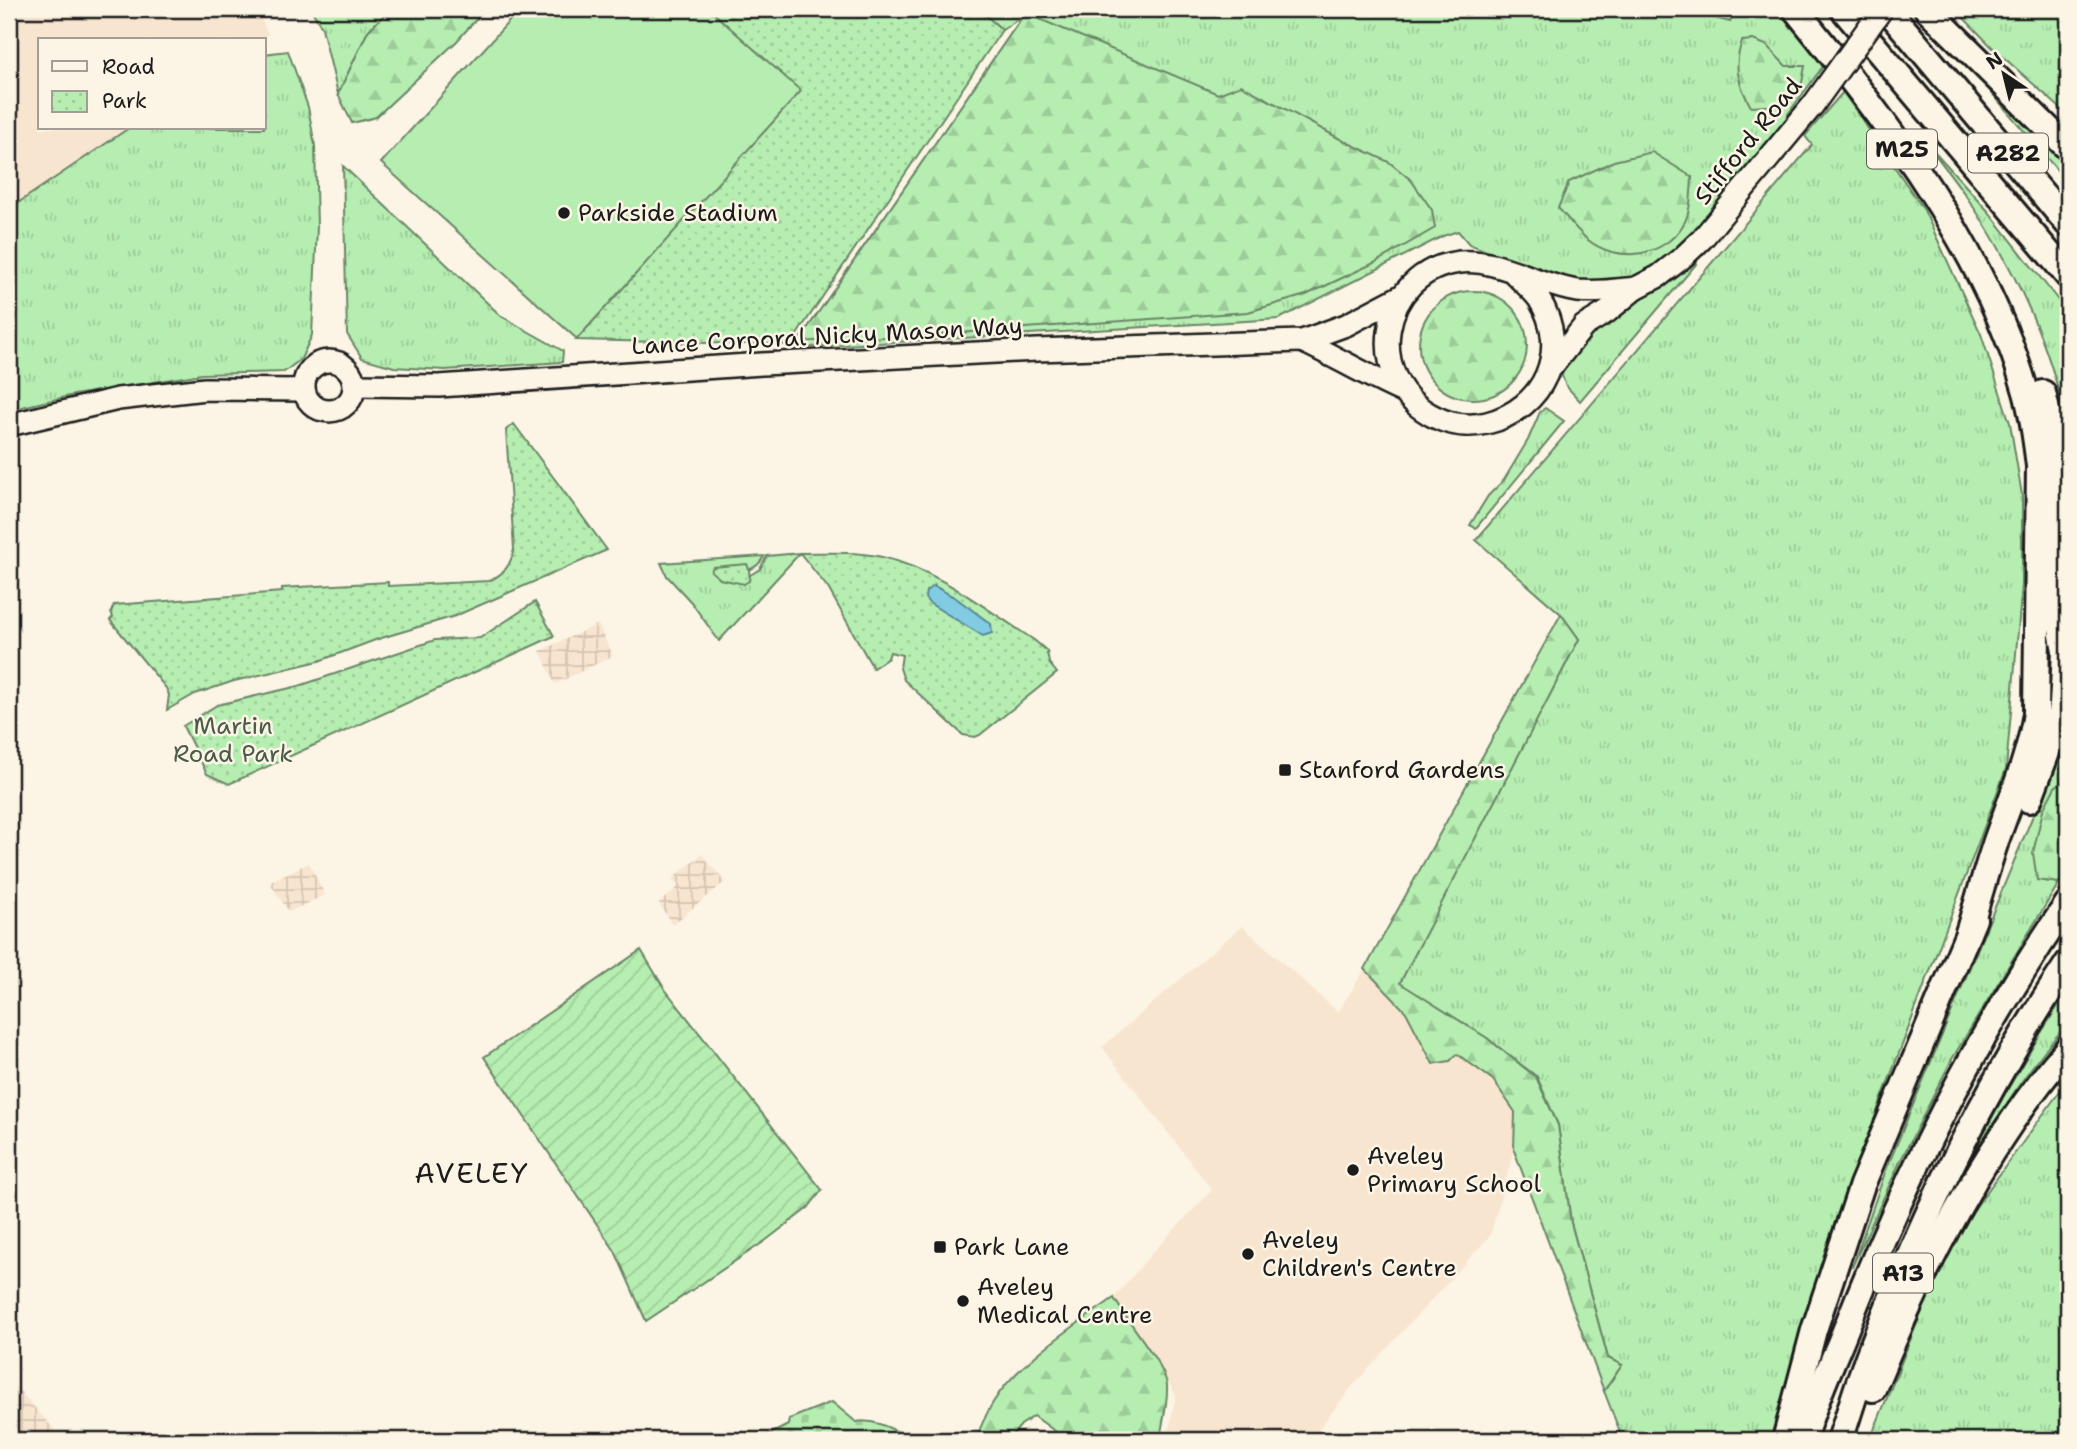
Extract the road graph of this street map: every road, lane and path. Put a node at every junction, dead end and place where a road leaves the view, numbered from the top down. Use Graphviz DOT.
graph roads {
  1 [pos="1795,9"];
  2 [pos="1813,9"];
  3 [pos="1843,9"];
  4 [pos="1884,9"];
  5 [pos="1927,9"];
  6 [pos="1947,9"];
  7 [pos="2068,126"];
  8 [pos="2068,149"];
  9 [pos="2068,224"];
  10 [pos="1513,272"];
  11 [pos="2068,276"];
  12 [pos="1636,288"];
  13 [pos="1401,296"];
  14 [pos="1302,341"];
  15 [pos="1549,370"];
  16 [pos="355,384"];
  17 [pos="304,390"];
  18 [pos="1401,391"];
  19 [pos="9,425"];
  20 [pos="2068,515"];
  21 [pos="2060,569"];
  22 [pos="2067,657"];
  23 [pos="2068,903"];
  24 [pos="1968,933"];
  25 [pos="2068,963"];
  26 [pos="2068,1048"];
  27 [pos="1785,1440"];
  28 [pos="1803,1440"];
  29 [pos="1840,1440"];
  30 [pos="1853,1440"];
  1 -- 24 [label="highway, M25"];
  2 -- 21 [label="highway, M25"];
  3 -- 11 [label="highway, M25"];
  4 -- 9 [label="highway, A282"];
  4 -- 12 [label="main road, Stifford Road, bridge"];
  5 -- 8 [label="highway"];
  6 -- 7 [label="highway"];
  10 -- 12 [label="main road, Stifford Road"];
  10 -- 13 [label="main road"];
  10 -- 15 [label="main road"];
  12 -- 15 [label="main road, Stifford Road"];
  13 -- 14 [label="main road, Lance Corporal Nicky Mason Way"];
  13 -- 18 [label="main road"];
  14 -- 16 [label="main road, Lance Corporal Nicky Mason Way"];
  14 -- 18 [label="main road, Lance Corporal Nicky Mason Way"];
  15 -- 18 [label="main road"];
  16 -- 17 [label="main road"];
  16 -- 17 [label="main road"];
  17 -- 19 [label="main road"];
  20 -- 21 [label="highway"];
  21 -- 22 [label="highway"];
  22 -- 24 [label="highway"];
  23 -- 28 [label="highway, A13"];
  24 -- 27 [label="highway"];
  25 -- 29 [label="highway, A13"];
  26 -- 30 [label="highway"];
}
